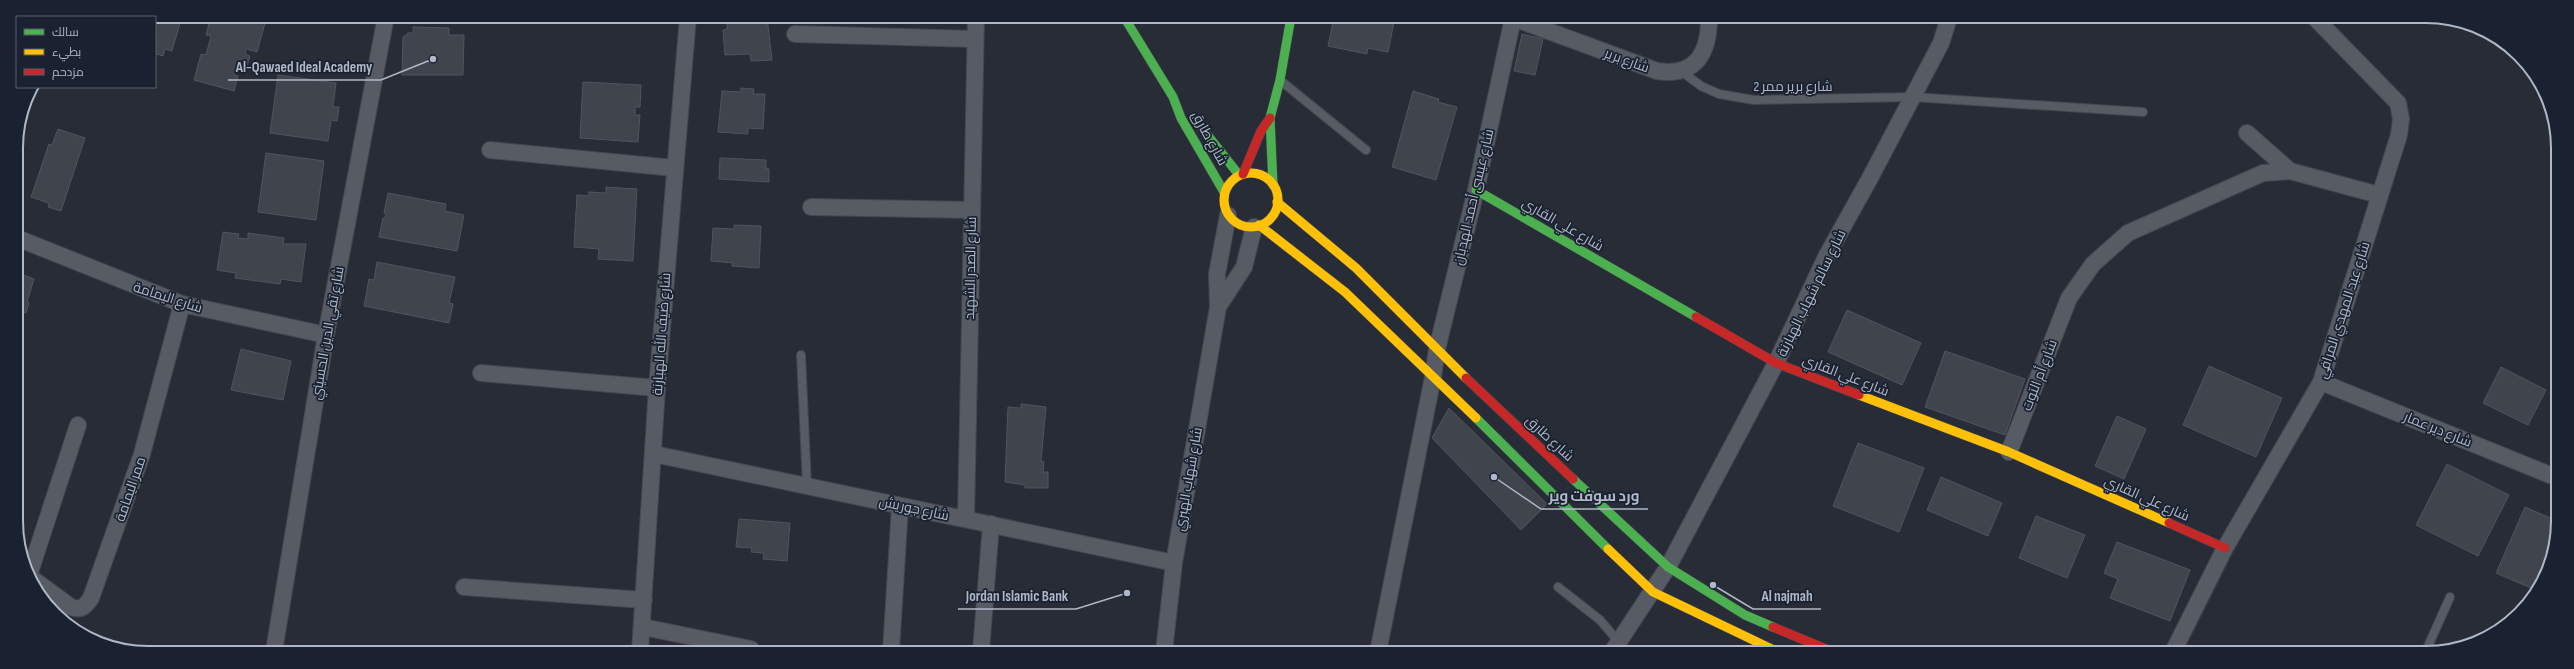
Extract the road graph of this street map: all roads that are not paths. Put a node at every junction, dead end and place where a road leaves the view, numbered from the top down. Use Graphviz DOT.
graph roads {
  1 [pos="385,23"];
  2 [pos="687,23"];
  3 [pos="976,23"];
  4 [pos="1128,23"];
  5 [pos="1290,23"];
  6 [pos="1512,23"];
  7 [pos="1527,23"];
  8 [pos="1709,23"];
  9 [pos="1947,23"];
  10 [pos="2320,23"];
  11 [pos="795,34"];
  12 [pos="975,39"];
  13 [pos="1681,71"];
  14 [pos="1280,80"];
  15 [pos="1173,97"];
  16 [pos="1913,97"];
  17 [pos="2143,112"];
  18 [pos="1270,118"];
  19 [pos="2247,133"];
  20 [pos="490,150"];
  21 [pos="1366,150"];
  22 [pos="674,168"];
  23 [pos="2290,171"];
  24 [pos="1241,175"];
  25 [pos="1273,185"];
  26 [pos="1476,190"];
  27 [pos="1224,192"];
  28 [pos="2379,194"];
  29 [pos="1277,202"];
  30 [pos="811,207"];
  31 [pos="972,210"];
  32 [pos="1228,215"];
  33 [pos="1257,226"];
  34 [pos="23,240"];
  35 [pos="182,304"];
  36 [pos="1218,307"];
  37 [pos="326,336"];
  38 [pos="1437,349"];
  39 [pos="801,355"];
  40 [pos="1776,363"];
  41 [pos="481,372"];
  42 [pos="1434,377"];
  43 [pos="2321,382"];
  44 [pos="657,388"];
  45 [pos="78,425"];
  46 [pos="2009,452"];
  47 [pos="654,454"];
  48 [pos="2551,475"];
  49 [pos="807,486"];
  50 [pos="900,506"];
  51 [pos="966,519"];
  52 [pos="990,524"];
  53 [pos="2225,548"];
  54 [pos="1174,563"];
  55 [pos="1668,567"];
  56 [pos="32,568"];
  57 [pos="40,584"];
  58 [pos="464,587"];
  59 [pos="1558,587"];
  60 [pos="1653,592"];
  61 [pos="2450,597"];
  62 [pos="644,600"];
  63 [pos="643,627"];
  64 [pos="275,646"];
  65 [pos="641,646"];
  66 [pos="732,646"];
  67 [pos="891,646"];
  68 [pos="981,646"];
  69 [pos="1165,646"];
  70 [pos="1379,646"];
  71 [pos="1614,646"];
  72 [pos="1616,646"];
  73 [pos="1766,646"];
  74 [pos="1819,646"];
  75 [pos="2176,646"];
  76 [pos="2428,646"];
  1 -- 37 [label="street, شارع تقي الدين الحسيني"];
  2 -- 22 [label="street, شارع ضيف الله الهبارنة"];
  3 -- 12 [label="street, شارع الصدر الشهيد"];
  4 -- 15 [label="street, شارع طارق"];
  5 -- 14 [label="street"];
  6 -- 26 [label="street, شارع عيسى أحمد الهدبان"];
  7 -- 13 [label="street, شارع برير"];
  8 -- 13 [label="street"];
  9 -- 16 [label="street, شارع سالم شهاب الهبارنة"];
  10 -- 28 [label="street, شارع عبد المهدي المرافي"];
  11 -- 12 [label="street"];
  12 -- 31 [label="street, شارع الصدر الشهيد"];
  13 -- 16 [label="lane, شارع برير ممر 2"];
  14 -- 18 [label="street"];
  14 -- 21 [label="lane"];
  15 -- 24 [label="street, شارع طارق"];
  15 -- 27 [label="street, شارع طارق"];
  16 -- 17 [label="lane, شارع برير ممر 2"];
  16 -- 40 [label="street, شارع سالم شهاب الهبارنة"];
  18 -- 24 [label="street"];
  18 -- 25 [label="street"];
  19 -- 23 [label="street"];
  20 -- 22 [label="street"];
  22 -- 44 [label="street, شارع ضيف الله الهبارنة"];
  23 -- 28 [label="street"];
  23 -- 46 [label="street, شارع أم التوت"];
  24 -- 25 [label="street"];
  24 -- 27 [label="street"];
  25 -- 29 [label="street"];
  26 -- 38 [label="street, شارع عيسى أحمد الهدبان"];
  26 -- 40 [label="street, شارع علي القاري"];
  27 -- 32 [label="street"];
  28 -- 43 [label="street, شارع عبد المهدي المرافي"];
  29 -- 33 [label="street"];
  29 -- 38 [label="street, شارع طارق"];
  30 -- 31 [label="street"];
  31 -- 51 [label="street, شارع الصدر الشهيد"];
  32 -- 33 [label="street"];
  32 -- 36 [label="street, شارع شهاب الهبري"];
  33 -- 36 [label="street, شارع شهاب الهبري"];
  33 -- 42 [label="street"];
  34 -- 35 [label="street, شارع اليمامة"];
  35 -- 37 [label="street, شارع اليمامة"];
  35 -- 57 [label="street, ممر اليمامة"];
  36 -- 54 [label="street, شارع شهاب الهبري"];
  37 -- 64 [label="street, شارع تقي الدين الحسيني"];
  38 -- 42 [label="street, شارع عيسى أحمد الهدبان"];
  38 -- 55 [label="street, شارع طارق"];
  39 -- 49 [label="lane"];
  40 -- 46 [label="street, شارع علي القاري"];
  40 -- 55 [label="street, شارع سالم شهاب الهبارنة"];
  41 -- 44 [label="street"];
  42 -- 60 [label="street"];
  42 -- 70 [label="street, شارع عيسى أحمد الهدبان"];
  43 -- 48 [label="street, شارع دير عمار"];
  43 -- 53 [label="street, شارع عبد المهدي المرافي"];
  44 -- 47 [label="street, شارع ضيف الله الهبارنة"];
  45 -- 56 [label="street"];
  46 -- 53 [label="street, شارع علي القاري"];
  47 -- 49 [label="street, شارع جوريش"];
  47 -- 62 [label="street, شارع ضيف الله الهبارنة"];
  49 -- 50 [label="street, شارع جوريش"];
  50 -- 51 [label="street, شارع جوريش"];
  50 -- 67 [label="street"];
  51 -- 52 [label="street, شارع جوريش"];
  52 -- 54 [label="street, شارع جوريش"];
  52 -- 68 [label="street"];
  53 -- 75 [label="street, شارع عبد المهدي المرافي"];
  54 -- 69 [label="street, شارع شهاب الهبري"];
  55 -- 60 [label="street, شارع سالم شهاب الهبارنة"];
  55 -- 74 [label="street, شارع طارق"];
  58 -- 62 [label="street"];
  59 -- 71 [label="lane"];
  60 -- 72 [label="street, شارع سالم شهاب الهبارنة"];
  60 -- 73 [label="street"];
  61 -- 76 [label="lane"];
  62 -- 63 [label="street, شارع ضيف الله الهبارنة"];
  63 -- 65 [label="street, شارع ضيف الله الهبارنة"];
  63 -- 66 [label="street"];
}
